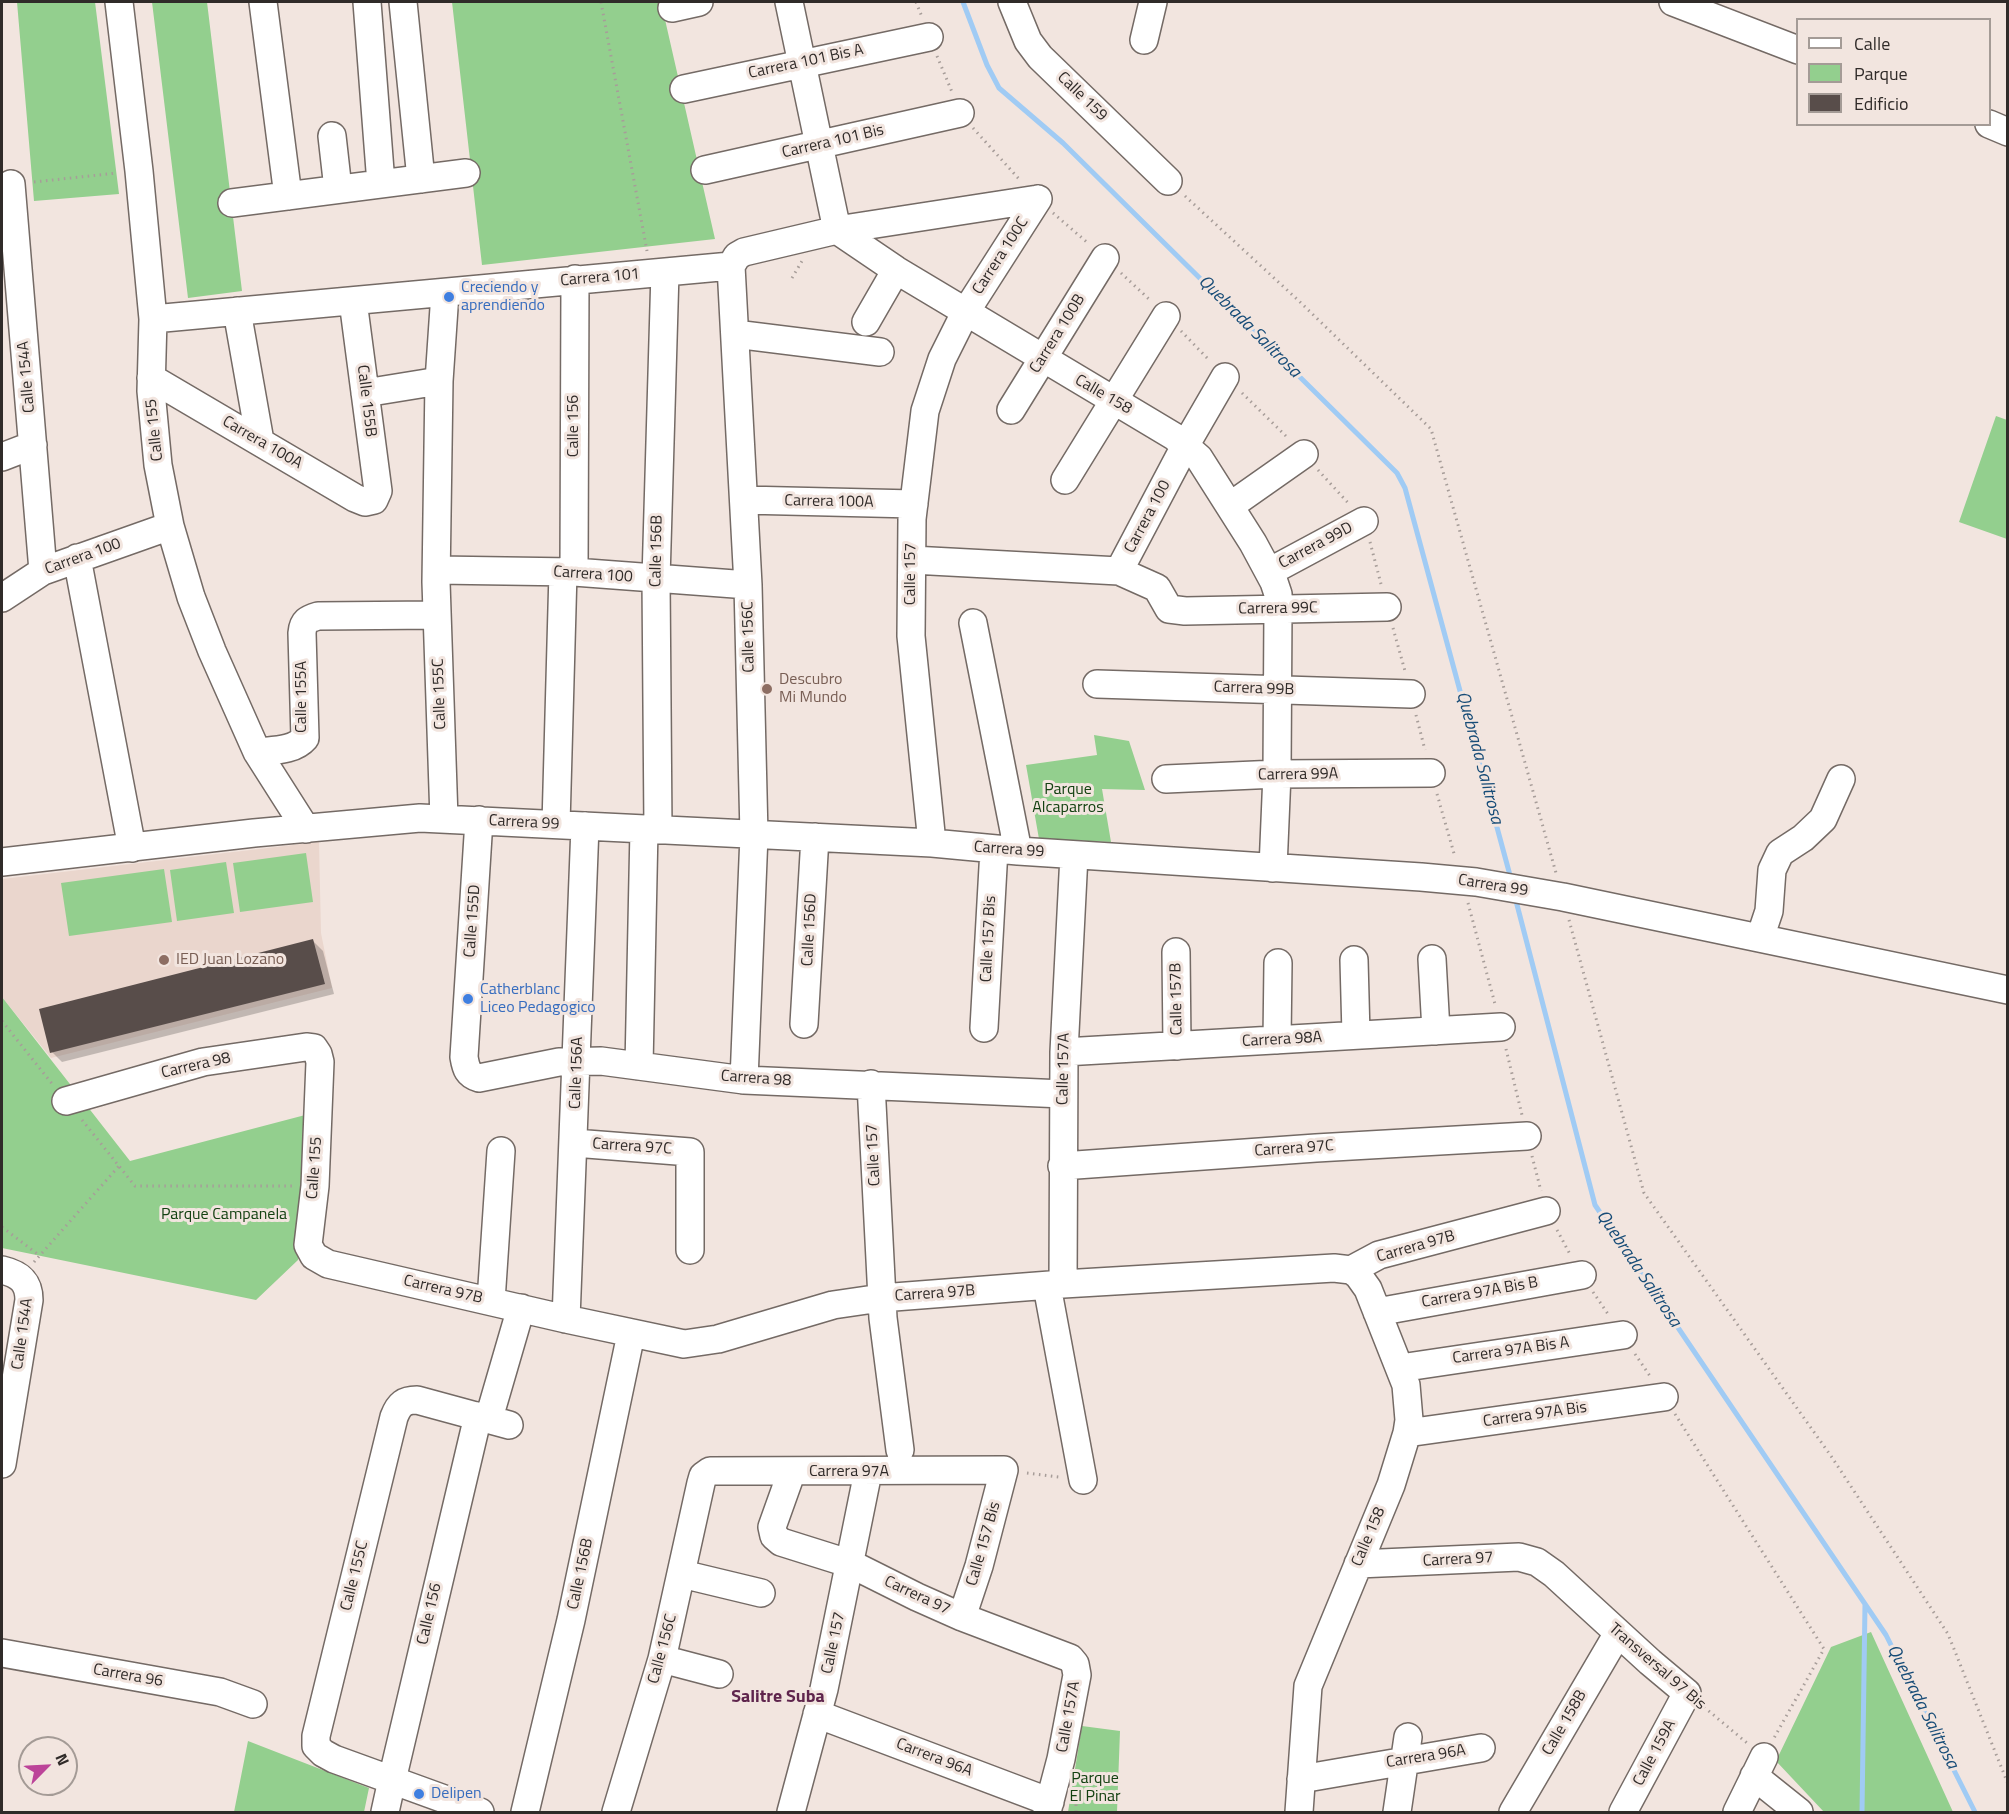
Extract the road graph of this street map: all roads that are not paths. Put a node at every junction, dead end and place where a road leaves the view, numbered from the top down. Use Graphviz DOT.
graph roads {
  1 [pos="119,2"];
  2 [pos="263,2"];
  3 [pos="366,2"];
  4 [pos="402,2"];
  5 [pos="699,2"];
  6 [pos="789,2"];
  7 [pos="1012,2"];
  8 [pos="1153,2"];
  9 [pos="1673,2"];
  10 [pos="672,8"];
  11 [pos="930,37"];
  12 [pos="1144,40"];
  13 [pos="1796,50"];
  14 [pos="802,62"];
  15 [pos="684,89"];
  16 [pos="960,113"];
  17 [pos="1991,125"];
  18 [pos="2007,132"];
  19 [pos="332,136"];
  20 [pos="819,145"];
  21 [pos="705,170"];
  22 [pos="466,173"];
  23 [pos="421,179"];
  24 [pos="1168,181"];
  25 [pos="11,184"];
  26 [pos="381,184"];
  27 [pos="338,189"];
  28 [pos="288,196"];
  29 [pos="232,203"];
  30 [pos="837,230"];
  31 [pos="1105,258"];
  32 [pos="731,266"];
  33 [pos="896,270"];
  34 [pos="658,273"];
  35 [pos="575,279"];
  36 [pos="445,293"];
  37 [pos="354,301"];
  38 [pos="237,311"];
  39 [pos="965,313"];
  40 [pos="1166,316"];
  41 [pos="153,319"];
  42 [pos="866,322"];
  43 [pos="735,334"];
  44 [pos="880,352"];
  45 [pos="1042,359"];
  46 [pos="1225,377"];
  47 [pos="151,378"];
  48 [pos="439,381"];
  49 [pos="365,393"];
  50 [pos="1113,401"];
  51 [pos="1011,410"];
  52 [pos="260,441"];
  53 [pos="33,445"];
  54 [pos="1185,446"];
  55 [pos="1304,454"];
  56 [pos="2,458"];
  57 [pos="1065,480"];
  58 [pos="374,500"];
  59 [pos="744,500"];
  60 [pos="914,504"];
  61 [pos="1230,506"];
  62 [pos="1364,521"];
  63 [pos="170,526"];
  64 [pos="77,558"];
  65 [pos="912,560"];
  66 [pos="437,570"];
  67 [pos="1119,570"];
  68 [pos="43,571"];
  69 [pos="568,572"];
  70 [pos="1269,572"];
  71 [pos="656,579"];
  72 [pos="748,585"];
  73 [pos="2,598"];
  74 [pos="1388,607"];
  75 [pos="1278,610"];
  76 [pos="437,615"];
  77 [pos="973,623"];
  78 [pos="1097,684"];
  79 [pos="1278,690"];
  80 [pos="1411,694"];
  81 [pos="257,752"];
  82 [pos="1431,773"];
  83 [pos="1277,774"];
  84 [pos="1841,779"];
  85 [pos="1166,780"];
  86 [pos="444,819"];
  87 [pos="480,820"];
  88 [pos="556,824"];
  89 [pos="585,826"];
  90 [pos="306,829"];
  91 [pos="651,830"];
  92 [pos="754,835"];
  93 [pos="815,837"];
  94 [pos="932,843"];
  95 [pos="132,848"];
  96 [pos="1006,850"];
  97 [pos="1074,855"];
  98 [pos="2,862"];
  99 [pos="1273,868"];
  100 [pos="1760,938"];
  101 [pos="1176,952"];
  102 [pos="1432,959"];
  103 [pos="1354,960"];
  104 [pos="1278,963"];
  105 [pos="2007,990"];
  106 [pos="804,1024"];
  107 [pos="1501,1027"];
  108 [pos="984,1028"];
  109 [pos="1436,1031"];
  110 [pos="1356,1035"];
  111 [pos="1277,1040"];
  112 [pos="1178,1046"];
  113 [pos="1064,1052"];
  114 [pos="464,1057"];
  115 [pos="320,1062"];
  116 [pos="578,1062"];
  117 [pos="639,1066"];
  118 [pos="744,1080"];
  119 [pos="871,1084"];
  120 [pos="1063,1094"];
  121 [pos="66,1101"];
  122 [pos="1527,1137"];
  123 [pos="574,1143"];
  124 [pos="501,1151"];
  125 [pos="1062,1166"];
  126 [pos="1546,1211"];
  127 [pos="690,1250"];
  128 [pos="328,1264"];
  129 [pos="1351,1270"];
  130 [pos="11,1273"];
  131 [pos="1582,1275"];
  132 [pos="1055,1285"];
  133 [pos="881,1298"];
  134 [pos="491,1301"];
  135 [pos="522,1308"];
  136 [pos="1377,1312"];
  137 [pos="566,1319"];
  138 [pos="631,1334"];
  139 [pos="1623,1335"];
  140 [pos="1400,1368"];
  141 [pos="1664,1397"];
  142 [pos="492,1420"];
  143 [pos="1407,1434"];
  144 [pos="900,1450"];
  145 [pos="2,1464"];
  146 [pos="1004,1470"];
  147 [pos="792,1471"];
  148 [pos="868,1472"];
  149 [pos="1083,1480"];
  150 [pos="701,1483"];
  151 [pos="851,1564"];
  152 [pos="1358,1564"];
  153 [pos="682,1574"];
  154 [pos="1554,1574"];
  155 [pos="761,1593"];
  156 [pos="962,1617"];
  157 [pos="1618,1633"];
  158 [pos="2,1653"];
  159 [pos="1070,1658"];
  160 [pos="662,1659"];
  161 [pos="719,1674"];
  162 [pos="1687,1693"];
  163 [pos="253,1704"];
  164 [pos="817,1714"];
  165 [pos="1407,1748"];
  166 [pos="1481,1748"];
  167 [pos="1301,1779"];
  168 [pos="392,1780"];
  169 [pos="1048,1807"];
  170 [pos="385,1812"];
  171 [pos="480,1812"];
  172 [pos="525,1812"];
  173 [pos="616,1812"];
  174 [pos="792,1812"];
  175 [pos="1299,1812"];
  176 [pos="1396,1812"];
  177 [pos="1513,1812"];
  178 [pos="1623,1812"];
  179 [pos="1737,1812"];
  180 [pos="1799,1812"];
  1 -- 41 [label="street, Calle 155"];
  2 -- 28 [label="street"];
  3 -- 26 [label="street"];
  4 -- 23 [label="street"];
  5 -- 10 [label="street"];
  6 -- 14 [label="street"];
  7 -- 24 [label="street, Calle 159"];
  8 -- 12 [label="street"];
  9 -- 13 [label="street"];
  11 -- 14 [label="street, Carrera 101 Bis A"];
  14 -- 15 [label="street, Carrera 101 Bis A"];
  14 -- 20 [label="street"];
  16 -- 20 [label="street, Carrera 101 Bis"];
  17 -- 18 [label="street"];
  19 -- 27 [label="street"];
  20 -- 21 [label="street, Carrera 101 Bis"];
  20 -- 30 [label="street"];
  22 -- 23 [label="street"];
  23 -- 26 [label="street"];
  25 -- 53 [label="street, Calle 154A"];
  26 -- 27 [label="street"];
  27 -- 28 [label="street"];
  28 -- 29 [label="street"];
  30 -- 32 [label="street"];
  30 -- 33 [label="street, Calle 158"];
  30 -- 39 [label="street, Carrera 100C"];
  31 -- 45 [label="street, Carrera 100B"];
  32 -- 34 [label="street, Carrera 101"];
  32 -- 43 [label="street, Calle 156C"];
  33 -- 39 [label="street, Calle 158"];
  33 -- 42 [label="street"];
  34 -- 35 [label="street, Carrera 101"];
  34 -- 71 [label="street, Calle 156B"];
  35 -- 36 [label="street, Carrera 101"];
  35 -- 69 [label="street, Calle 156"];
  36 -- 37 [label="street, Carrera 101"];
  36 -- 48 [label="street, Calle 155C"];
  37 -- 38 [label="street, Carrera 101"];
  37 -- 49 [label="street, Calle 155B"];
  38 -- 41 [label="street, Carrera 101"];
  38 -- 52 [label="street"];
  39 -- 45 [label="street, Calle 158"];
  39 -- 60 [label="street, Calle 157"];
  40 -- 50 [label="street"];
  41 -- 47 [label="street, Calle 155"];
  43 -- 44 [label="street"];
  43 -- 59 [label="street, Calle 156C"];
  45 -- 50 [label="street, Calle 158"];
  45 -- 51 [label="street, Carrera 100B"];
  46 -- 54 [label="street, Carrera 100"];
  47 -- 52 [label="street, Carrera 100A"];
  47 -- 63 [label="street, Calle 155"];
  48 -- 49 [label="street"];
  48 -- 66 [label="street, Calle 155C"];
  49 -- 58 [label="street, Calle 155B"];
  50 -- 54 [label="street, Calle 158"];
  50 -- 57 [label="street"];
  52 -- 58 [label="street, Carrera 100A"];
  53 -- 56 [label="street"];
  53 -- 68 [label="street, Calle 154A"];
  54 -- 61 [label="street, Calle 158"];
  54 -- 67 [label="street, Carrera 100"];
  55 -- 61 [label="street"];
  59 -- 60 [label="street, Carrera 100A"];
  59 -- 72 [label="street, Calle 156C"];
  60 -- 65 [label="street, Calle 157"];
  61 -- 70 [label="street, Calle 158"];
  62 -- 70 [label="street, Carrera 99D"];
  63 -- 64 [label="street, Carrera 100"];
  63 -- 81 [label="street, Calle 155"];
  64 -- 68 [label="street, Carrera 100"];
  64 -- 95 [label="street"];
  65 -- 67 [label="street, Carrera 100"];
  65 -- 94 [label="street, Calle 157"];
  66 -- 69 [label="street, Carrera 100"];
  66 -- 76 [label="street, Calle 155C"];
  67 -- 75 [label="street, Carrera 99C"];
  68 -- 73 [label="street, Carrera 100"];
  69 -- 71 [label="street, Carrera 100"];
  69 -- 88 [label="street, Calle 156"];
  70 -- 75 [label="street, Calle 158"];
  71 -- 72 [label="street, Carrera 100"];
  71 -- 91 [label="street, Calle 156B"];
  72 -- 92 [label="street, Calle 156C"];
  74 -- 75 [label="street, Carrera 99C"];
  75 -- 79 [label="street, Calle 158"];
  76 -- 81 [label="street, Calle 155A"];
  76 -- 86 [label="street, Calle 155C"];
  77 -- 96 [label="street, Calle 157 Bis"];
  78 -- 79 [label="street, Carrera 99B"];
  79 -- 80 [label="street, Carrera 99B"];
  79 -- 83 [label="street, Calle 158"];
  81 -- 90 [label="street, Calle 155"];
  82 -- 83 [label="street, Carrera 99A"];
  83 -- 85 [label="street, Carrera 99A"];
  83 -- 99 [label="street, Calle 158"];
  84 -- 100 [label="street"];
  86 -- 87 [label="street, Carrera 99"];
  86 -- 90 [label="street, Carrera 99"];
  87 -- 88 [label="street, Carrera 99"];
  87 -- 114 [label="street, Calle 155D"];
  88 -- 89 [label="street, Carrera 99"];
  89 -- 91 [label="street, Carrera 99"];
  89 -- 116 [label="street, Calle 156A"];
  90 -- 95 [label="street, Carrera 99"];
  91 -- 92 [label="street, Carrera 99"];
  91 -- 117 [label="street, Calle 156B"];
  92 -- 93 [label="street, Carrera 99"];
  92 -- 118 [label="street, Calle 156C"];
  93 -- 94 [label="street, Carrera 99"];
  93 -- 106 [label="street, Calle 156D"];
  94 -- 96 [label="street, Carrera 99"];
  95 -- 98 [label="street, Carrera 99"];
  96 -- 97 [label="street, Carrera 99"];
  96 -- 108 [label="street, Calle 157 Bis"];
  97 -- 99 [label="street, Carrera 99"];
  97 -- 113 [label="street, Calle 157A"];
  99 -- 100 [label="street, Carrera 99"];
  100 -- 105 [label="street, Carrera 99"];
  101 -- 112 [label="street, Calle 157B"];
  102 -- 109 [label="street"];
  103 -- 110 [label="street"];
  104 -- 111 [label="street"];
  107 -- 109 [label="street, Carrera 98A"];
  109 -- 110 [label="street, Carrera 98A"];
  110 -- 111 [label="street, Carrera 98A"];
  111 -- 112 [label="street, Carrera 98A"];
  112 -- 113 [label="street, Carrera 98A"];
  113 -- 120 [label="street, Calle 157A"];
  114 -- 116 [label="street, Carrera 98"];
  115 -- 121 [label="street, Carrera 98"];
  115 -- 128 [label="street, Calle 155"];
  116 -- 117 [label="street, Carrera 98"];
  116 -- 123 [label="street, Calle 156A"];
  117 -- 118 [label="street, Carrera 98"];
  118 -- 119 [label="street, Carrera 98"];
  119 -- 120 [label="street, Carrera 98"];
  119 -- 133 [label="street, Calle 157"];
  120 -- 125 [label="street, Calle 157A"];
  122 -- 125 [label="street, Carrera 97C"];
  123 -- 127 [label="street, Carrera 97C"];
  123 -- 137 [label="street, Calle 156A"];
  124 -- 134 [label="street"];
  125 -- 132 [label="street, Calle 157A"];
  126 -- 129 [label="street, Carrera 97B"];
  128 -- 134 [label="street, Carrera 97B"];
  129 -- 132 [label="street, Carrera 97B"];
  129 -- 136 [label="street, Calle 158"];
  130 -- 145 [label="street, Calle 154A"];
  131 -- 136 [label="street, Carrera 97A Bis B"];
  132 -- 133 [label="street, Carrera 97B"];
  132 -- 149 [label="street, Calle 157A"];
  133 -- 138 [label="street, Carrera 97B"];
  133 -- 144 [label="street, Calle 157"];
  134 -- 135 [label="street, Carrera 97B"];
  135 -- 137 [label="street, Carrera 97B"];
  135 -- 142 [label="street, Calle 156"];
  136 -- 140 [label="street, Calle 158"];
  137 -- 138 [label="street, Carrera 97B"];
  138 -- 172 [label="street, Calle 156B"];
  139 -- 140 [label="street, Carrera 97A Bis A"];
  140 -- 143 [label="street, Calle 158"];
  141 -- 143 [label="street, Carrera 97A Bis"];
  142 -- 168 [label="street, Calle 156"];
  142 -- 168 [label="street, Calle 155C"];
  143 -- 152 [label="street, Calle 158"];
  146 -- 148 [label="street, Carrera 97A"];
  146 -- 156 [label="street, Calle 157 Bis"];
  147 -- 148 [label="street, Carrera 97A"];
  147 -- 150 [label="street, Carrera 97A"];
  147 -- 151 [label="street, Carrera 97"];
  148 -- 151 [label="street, Calle 157"];
  150 -- 153 [label="street, Calle 156C"];
  151 -- 156 [label="street, Carrera 97"];
  151 -- 164 [label="street, Calle 157"];
  152 -- 154 [label="street, Carrera 97"];
  152 -- 167 [label="street, Calle 158"];
  153 -- 155 [label="street"];
  153 -- 160 [label="street, Calle 156C"];
  154 -- 157 [label="street, Transversal 97 Bis"];
  156 -- 159 [label="street, Carrera 97"];
  157 -- 162 [label="street, Transversal 97 Bis"];
  157 -- 177 [label="street, Calle 158B"];
  158 -- 163 [label="street, Carrera 96"];
  159 -- 169 [label="street, Calle 157A"];
  160 -- 161 [label="street"];
  160 -- 173 [label="street, Calle 156C"];
  162 -- 178 [label="street, Calle 159A"];
  164 -- 169 [label="street, Carrera 96A"];
  164 -- 174 [label="street, Calle 157"];
  165 -- 166 [label="street, Carrera 96A"];
  165 -- 167 [label="street, Carrera 96A"];
  165 -- 176 [label="street"];
  167 -- 175 [label="street, Calle 158"];
  168 -- 170 [label="street, Calle 156"];
  168 -- 171 [label="street"];
  179 -- 180 [label="street"];
}
